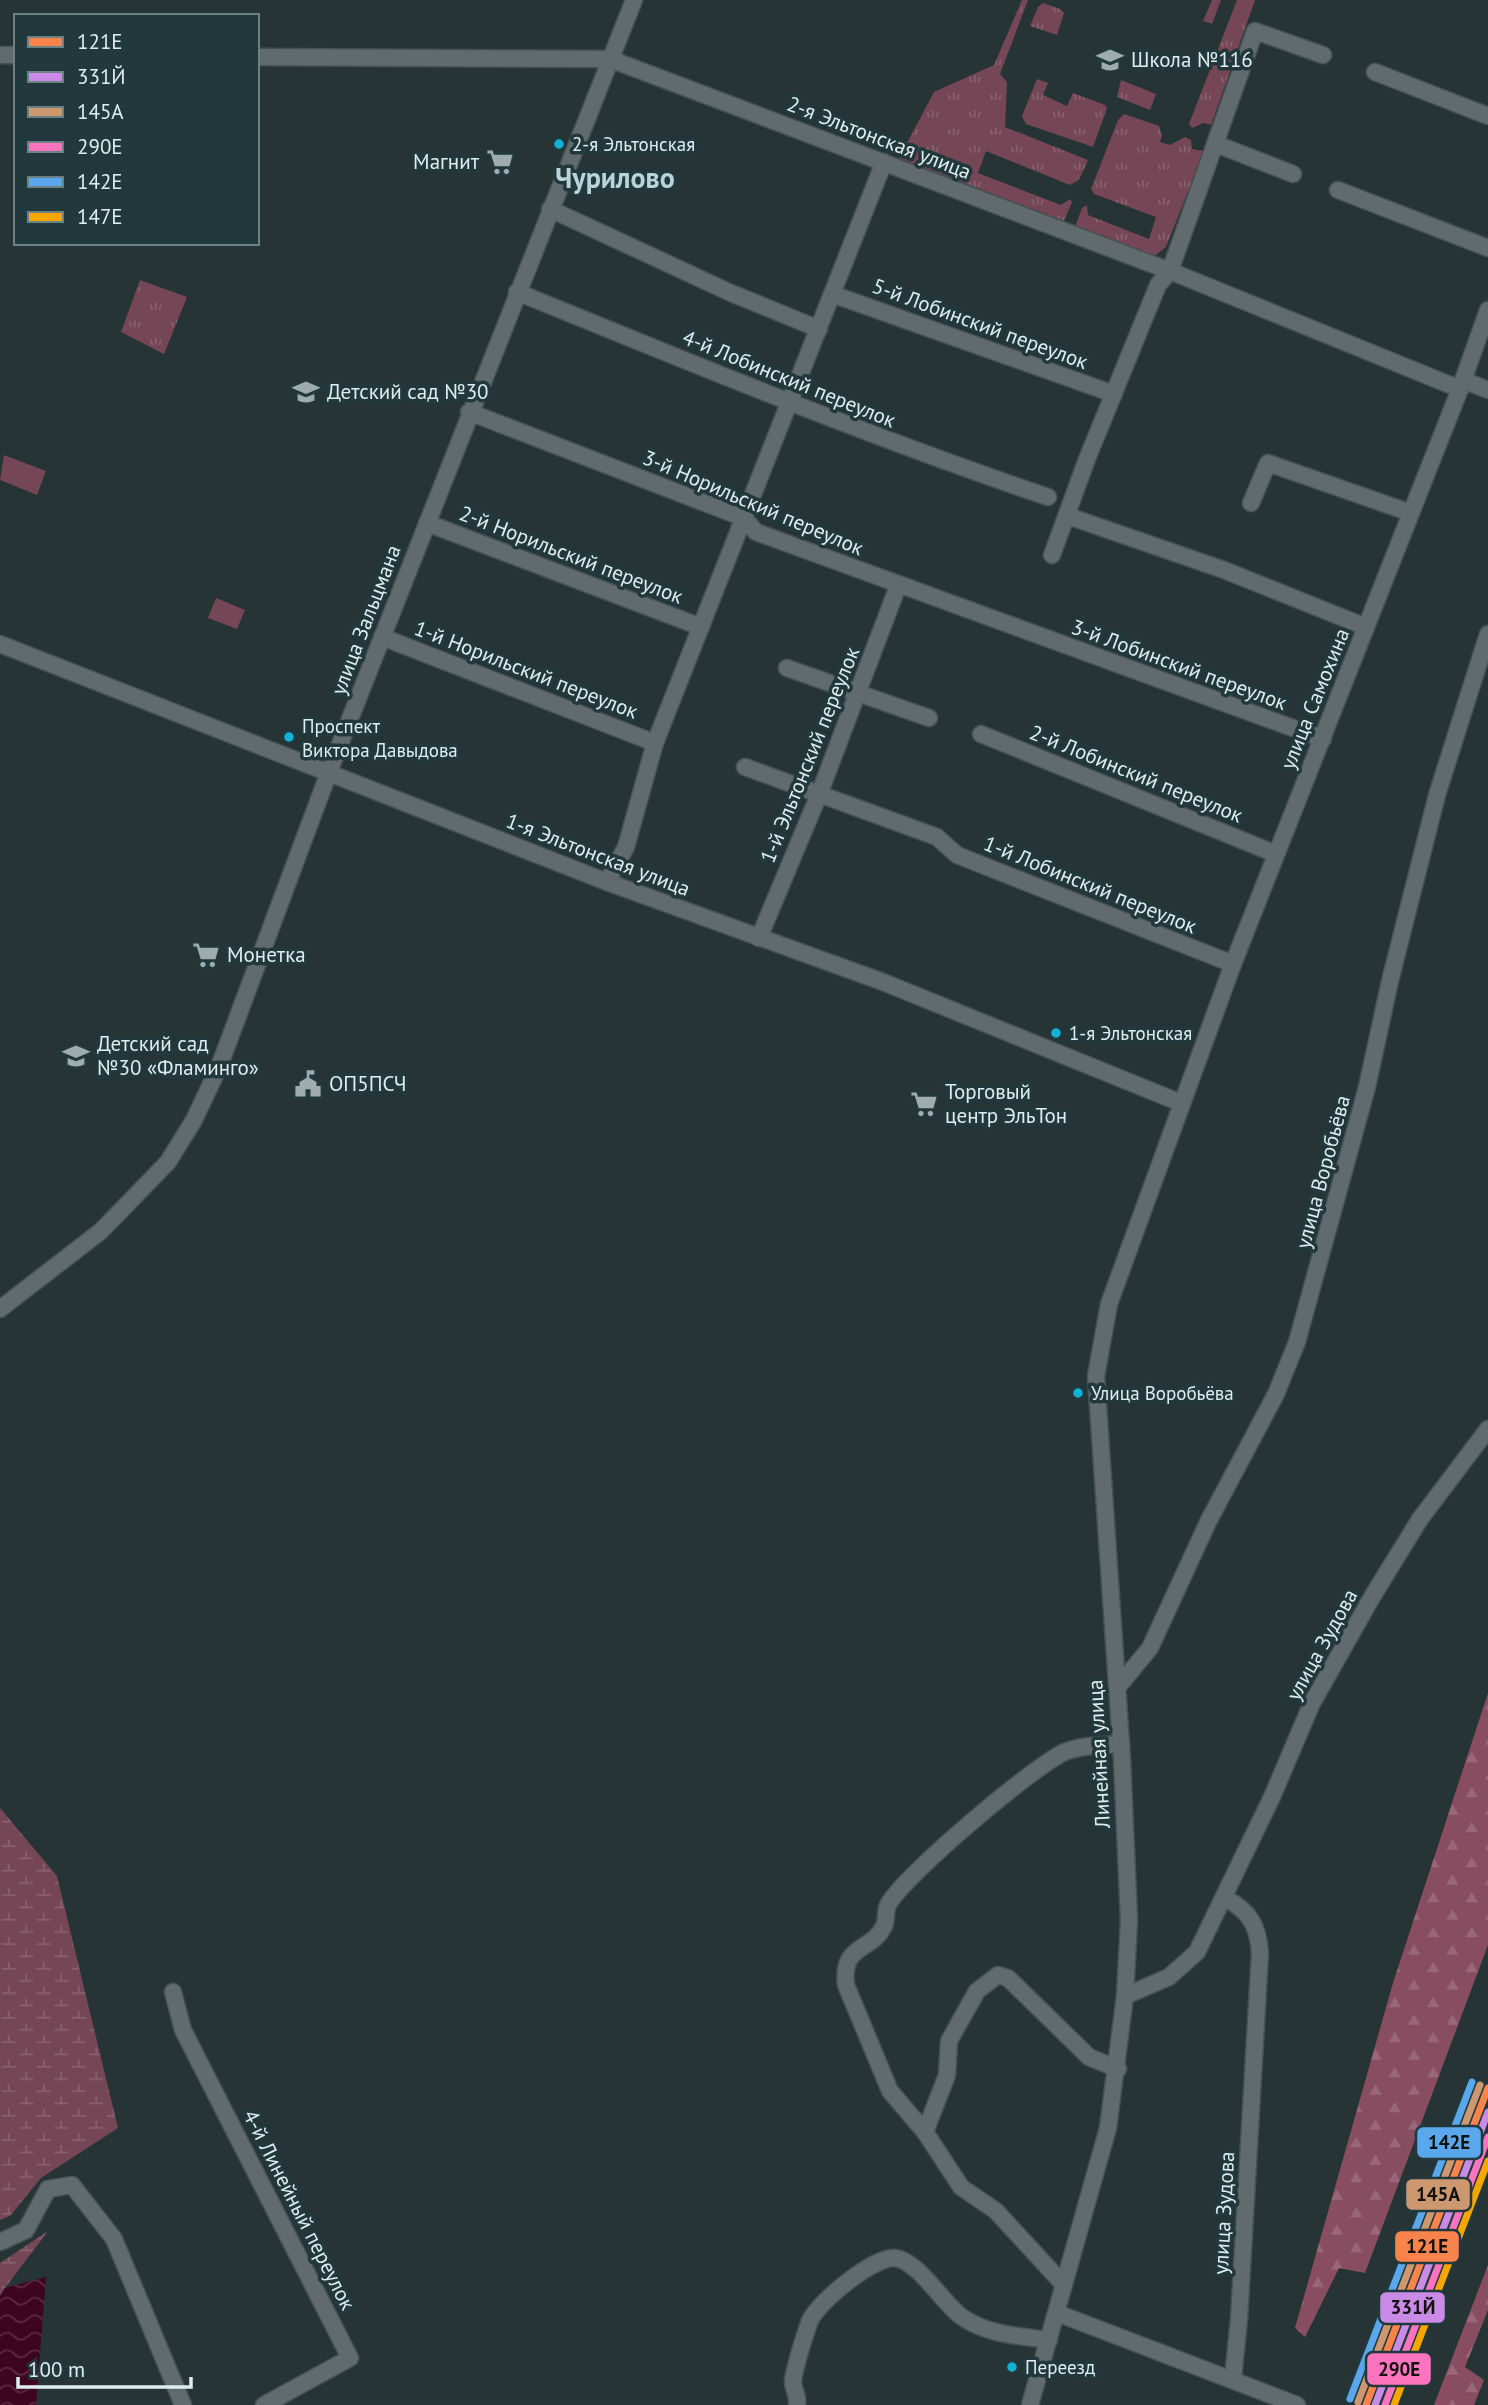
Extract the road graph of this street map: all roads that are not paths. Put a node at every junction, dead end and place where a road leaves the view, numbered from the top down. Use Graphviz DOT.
graph roads {
  1 [pos="634,0"];
  2 [pos="1324,55"];
  3 [pos="259,57"];
  4 [pos="610,59"];
  5 [pos="1375,72"];
  6 [pos="1488,116"];
  7 [pos="1216,144"];
  8 [pos="884,162"];
  9 [pos="1293,174"];
  10 [pos="1338,190"];
  11 [pos="550,209"];
  12 [pos="1488,248"];
  13 [pos="1170,271"];
  14 [pos="517,292"];
  15 [pos="832,294"];
  16 [pos="1488,310"];
  17 [pos="819,329"];
  18 [pos="1461,384"];
  19 [pos="1488,390"];
  20 [pos="1114,394"];
  21 [pos="789,403"];
  22 [pos="470,412"];
  23 [pos="1048,497"];
  24 [pos="1251,502"];
  25 [pos="1411,513"];
  26 [pos="1068,516"];
  27 [pos="744,518"];
  28 [pos="427,523"];
  29 [pos="1052,555"];
  30 [pos="898,586"];
  31 [pos="701,627"];
  32 [pos="1366,627"];
  33 [pos="1022,631"];
  34 [pos="1488,634"];
  35 [pos="382,637"];
  36 [pos="0,644"];
  37 [pos="787,668"];
  38 [pos="859,692"];
  39 [pos="929,718"];
  40 [pos="981,734"];
  41 [pos="1323,739"];
  42 [pos="655,743"];
  43 [pos="744,767"];
  44 [pos="329,772"];
  45 [pos="820,792"];
  46 [pos="1276,854"];
  47 [pos="607,882"];
  48 [pos="759,938"];
  49 [pos="1233,964"];
  50 [pos="1181,1103"];
  51 [pos="0,1309"];
  52 [pos="1488,1429"];
  53 [pos="1117,1688"];
  54 [pos="1121,1744"];
  55 [pos="1225,1898"];
  56 [pos="173,1992"];
  57 [pos="1125,1996"];
  58 [pos="1118,2069"];
  59 [pos="925,2132"];
  60 [pos="0,2242"];
  61 [pos="1065,2285"];
  62 [pos="1057,2313"];
  63 [pos="1049,2340"];
  64 [pos="1233,2378"];
  65 [pos="183,2405"];
  66 [pos="264,2405"];
  67 [pos="797,2405"];
  68 [pos="1030,2405"];
  69 [pos="1297,2405"];
  1 -- 4 [label="street, улица Зальцмана"];
  2 -- 7 [label="street"];
  3 -- 4 [label="street, 2-я Эльтонская улица"];
  4 -- 8 [label="street, 2-я Эльтонская улица"];
  4 -- 11 [label="street, улица Зальцмана"];
  5 -- 6 [label="street"];
  7 -- 9 [label="street"];
  7 -- 13 [label="street"];
  8 -- 13 [label="street, 2-я Эльтонская улица"];
  8 -- 15 [label="street"];
  10 -- 12 [label="street"];
  11 -- 14 [label="street, улица Зальцмана"];
  11 -- 17 [label="street"];
  13 -- 18 [label="street, 2-я Эльтонская улица"];
  13 -- 20 [label="street"];
  14 -- 21 [label="street, 4-й Лобинский переулок"];
  14 -- 22 [label="street, улица Зальцмана"];
  15 -- 17 [label="street"];
  15 -- 20 [label="street, 5-й Лобинский переулок"];
  16 -- 18 [label="street, улица Самохина"];
  17 -- 21 [label="street"];
  18 -- 19 [label="street, 2-я Эльтонская улица"];
  18 -- 25 [label="street, улица Самохина"];
  20 -- 26 [label="street"];
  21 -- 23 [label="street, 4-й Лобинский переулок"];
  21 -- 27 [label="street"];
  22 -- 27 [label="street, 3-й Норильский переулок"];
  22 -- 28 [label="street, улица Зальцмана"];
  24 -- 25 [label="street"];
  25 -- 32 [label="street, улица Самохина"];
  26 -- 29 [label="street"];
  26 -- 32 [label="street"];
  27 -- 30 [label="street, 3-й Норильский переулок"];
  27 -- 31 [label="street"];
  28 -- 31 [label="street, 2-й Норильский переулок"];
  28 -- 35 [label="street, улица Зальцмана"];
  30 -- 33 [label="street, 3-й Норильский переулок"];
  30 -- 38 [label="street, 1-й Эльтонский переулок"];
  31 -- 42 [label="street"];
  32 -- 41 [label="street, улица Самохина"];
  33 -- 41 [label="street, 3-й Лобинский переулок"];
  34 -- 53 [label="street, улица Воробьёва"];
  35 -- 42 [label="street, 1-й Норильский переулок"];
  35 -- 44 [label="street, улица Зальцмана"];
  36 -- 44 [label="street, 1-я Эльтонская улица"];
  37 -- 38 [label="street"];
  38 -- 39 [label="street"];
  38 -- 45 [label="street, 1-й Эльтонский переулок"];
  40 -- 46 [label="street, 2-й Лобинский переулок"];
  41 -- 46 [label="street, улица Самохина"];
  42 -- 47 [label="street"];
  43 -- 45 [label="street"];
  44 -- 47 [label="street, 1-я Эльтонская улица"];
  44 -- 51 [label="street, улица Зальцмана"];
  45 -- 48 [label="street, 1-й Эльтонский переулок"];
  45 -- 49 [label="street, 1-й Лобинский переулок"];
  46 -- 49 [label="street, улица Самохина"];
  47 -- 48 [label="street, 1-я Эльтонская улица"];
  48 -- 50 [label="street, 1-я Эльтонская улица"];
  49 -- 50 [label="street, улица Самохина"];
  50 -- 53 [label="street, Линейная улица"];
  52 -- 55 [label="street, улица Зудова"];
  53 -- 54 [label="street, Линейная улица"];
  54 -- 57 [label="street, Линейная улица"];
  54 -- 59 [label="street"];
  55 -- 57 [label="street, улица Зудова"];
  55 -- 64 [label="street, улица Зудова"];
  56 -- 66 [label="street, 4-й Линейный переулок"];
  57 -- 58 [label="street, Линейная улица"];
  58 -- 59 [label="street"];
  58 -- 61 [label="street, Линейная улица"];
  59 -- 61 [label="street"];
  60 -- 65 [label="street"];
  61 -- 62 [label="street, Линейная улица"];
  62 -- 63 [label="street, Линейная улица"];
  62 -- 64 [label="street"];
  63 -- 67 [label="street"];
  63 -- 68 [label="street, Линейная улица"];
  64 -- 69 [label="street"];
}
